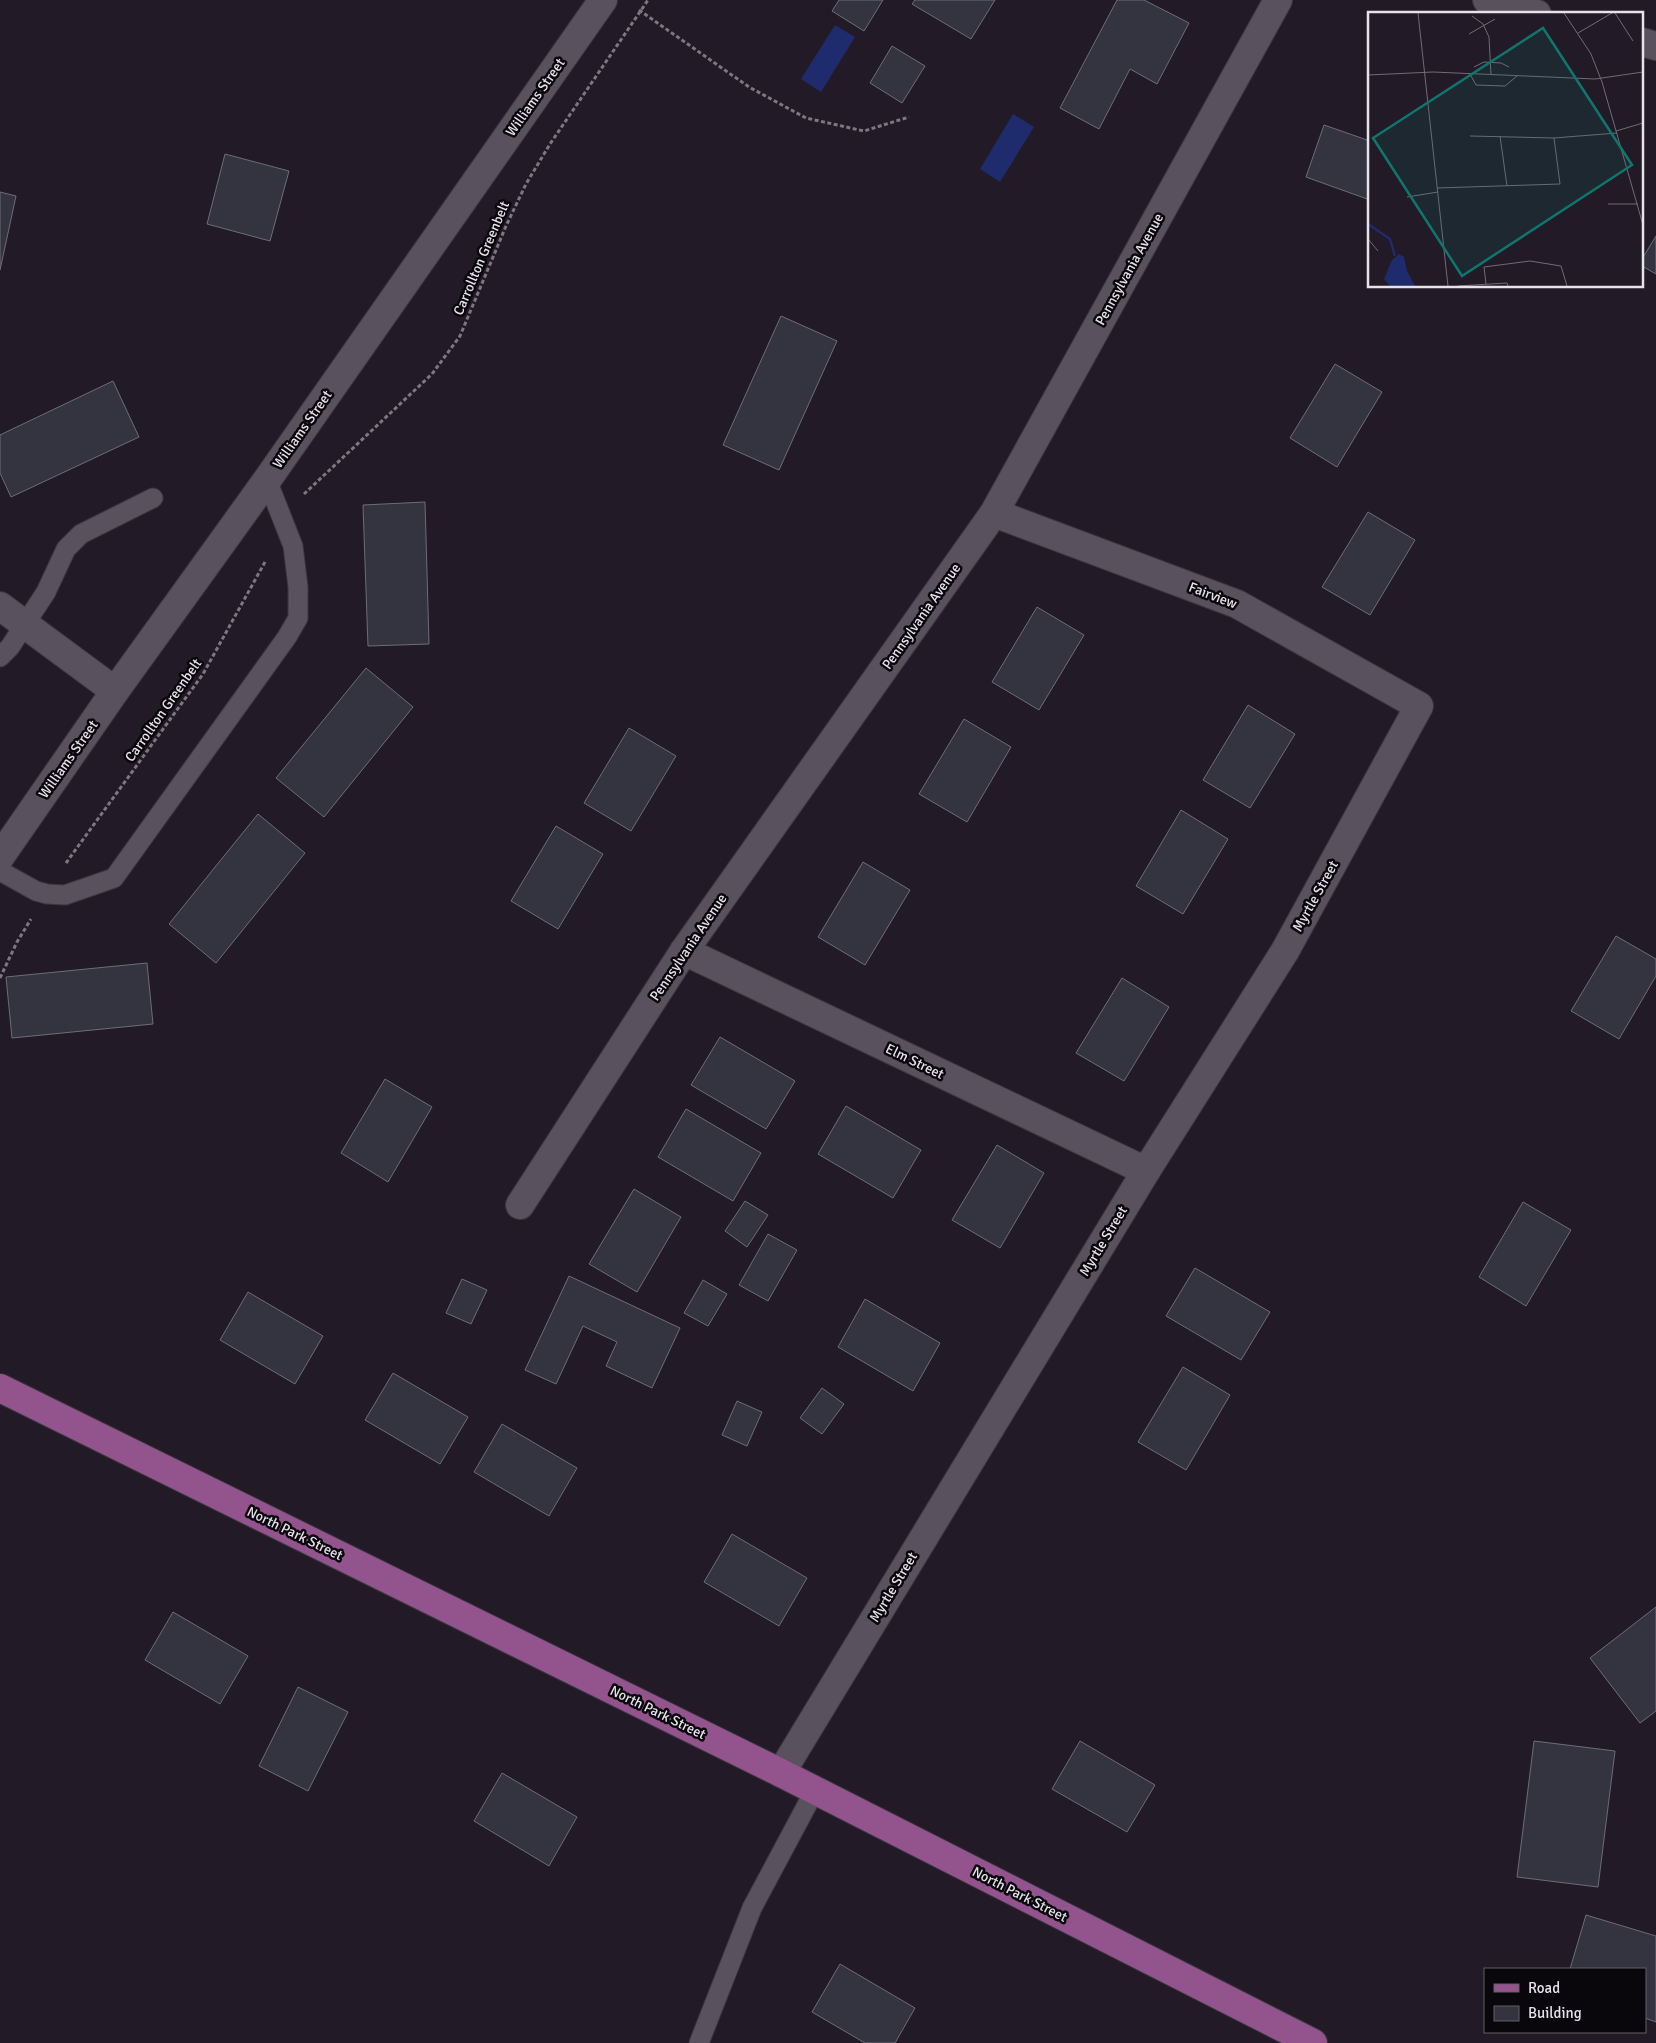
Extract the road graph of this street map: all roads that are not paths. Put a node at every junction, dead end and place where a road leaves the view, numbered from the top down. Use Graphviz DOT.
graph roads {
  1 [pos="603,0"];
  2 [pos="1278,0"];
  3 [pos="1487,0"];
  4 [pos="1530,12"];
  5 [pos="266,480"];
  6 [pos="153,498"];
  7 [pos="994,513"];
  8 [pos="0,606"];
  9 [pos="26,624"];
  10 [pos="0,657"];
  11 [pos="115,691"];
  12 [pos="1419,706"];
  13 [pos="0,857"];
  14 [pos="0,871"];
  15 [pos="684,951"];
  16 [pos="1146,1171"];
  17 [pos="520,1205"];
  18 [pos="0,1388"];
  19 [pos="781,1772"];
  20 [pos="815,1790"];
  21 [pos="698,2043"];
  22 [pos="1313,2043"];
  1 -- 5 [label="street, Williams Street"];
  2 -- 7 [label="street, Pennsylvania Avenue"];
  3 -- 4 [label="street"];
  5 -- 11 [label="street, Williams Street"];
  5 -- 14 [label="lane"];
  6 -- 9 [label="lane"];
  7 -- 12 [label="street, Fairview"];
  7 -- 15 [label="street, Pennsylvania Avenue"];
  8 -- 9 [label="street"];
  9 -- 10 [label="lane"];
  9 -- 11 [label="street"];
  11 -- 13 [label="street, Williams Street"];
  12 -- 16 [label="street, Myrtle Street"];
  15 -- 16 [label="street, Elm Street"];
  15 -- 17 [label="street, Pennsylvania Avenue"];
  16 -- 19 [label="street, Myrtle Street"];
  18 -- 19 [label="main road, North Park Street"];
  19 -- 20 [label="main road, North Park Street"];
  20 -- 21 [label="lane"];
  20 -- 22 [label="main road, North Park Street"];
}
